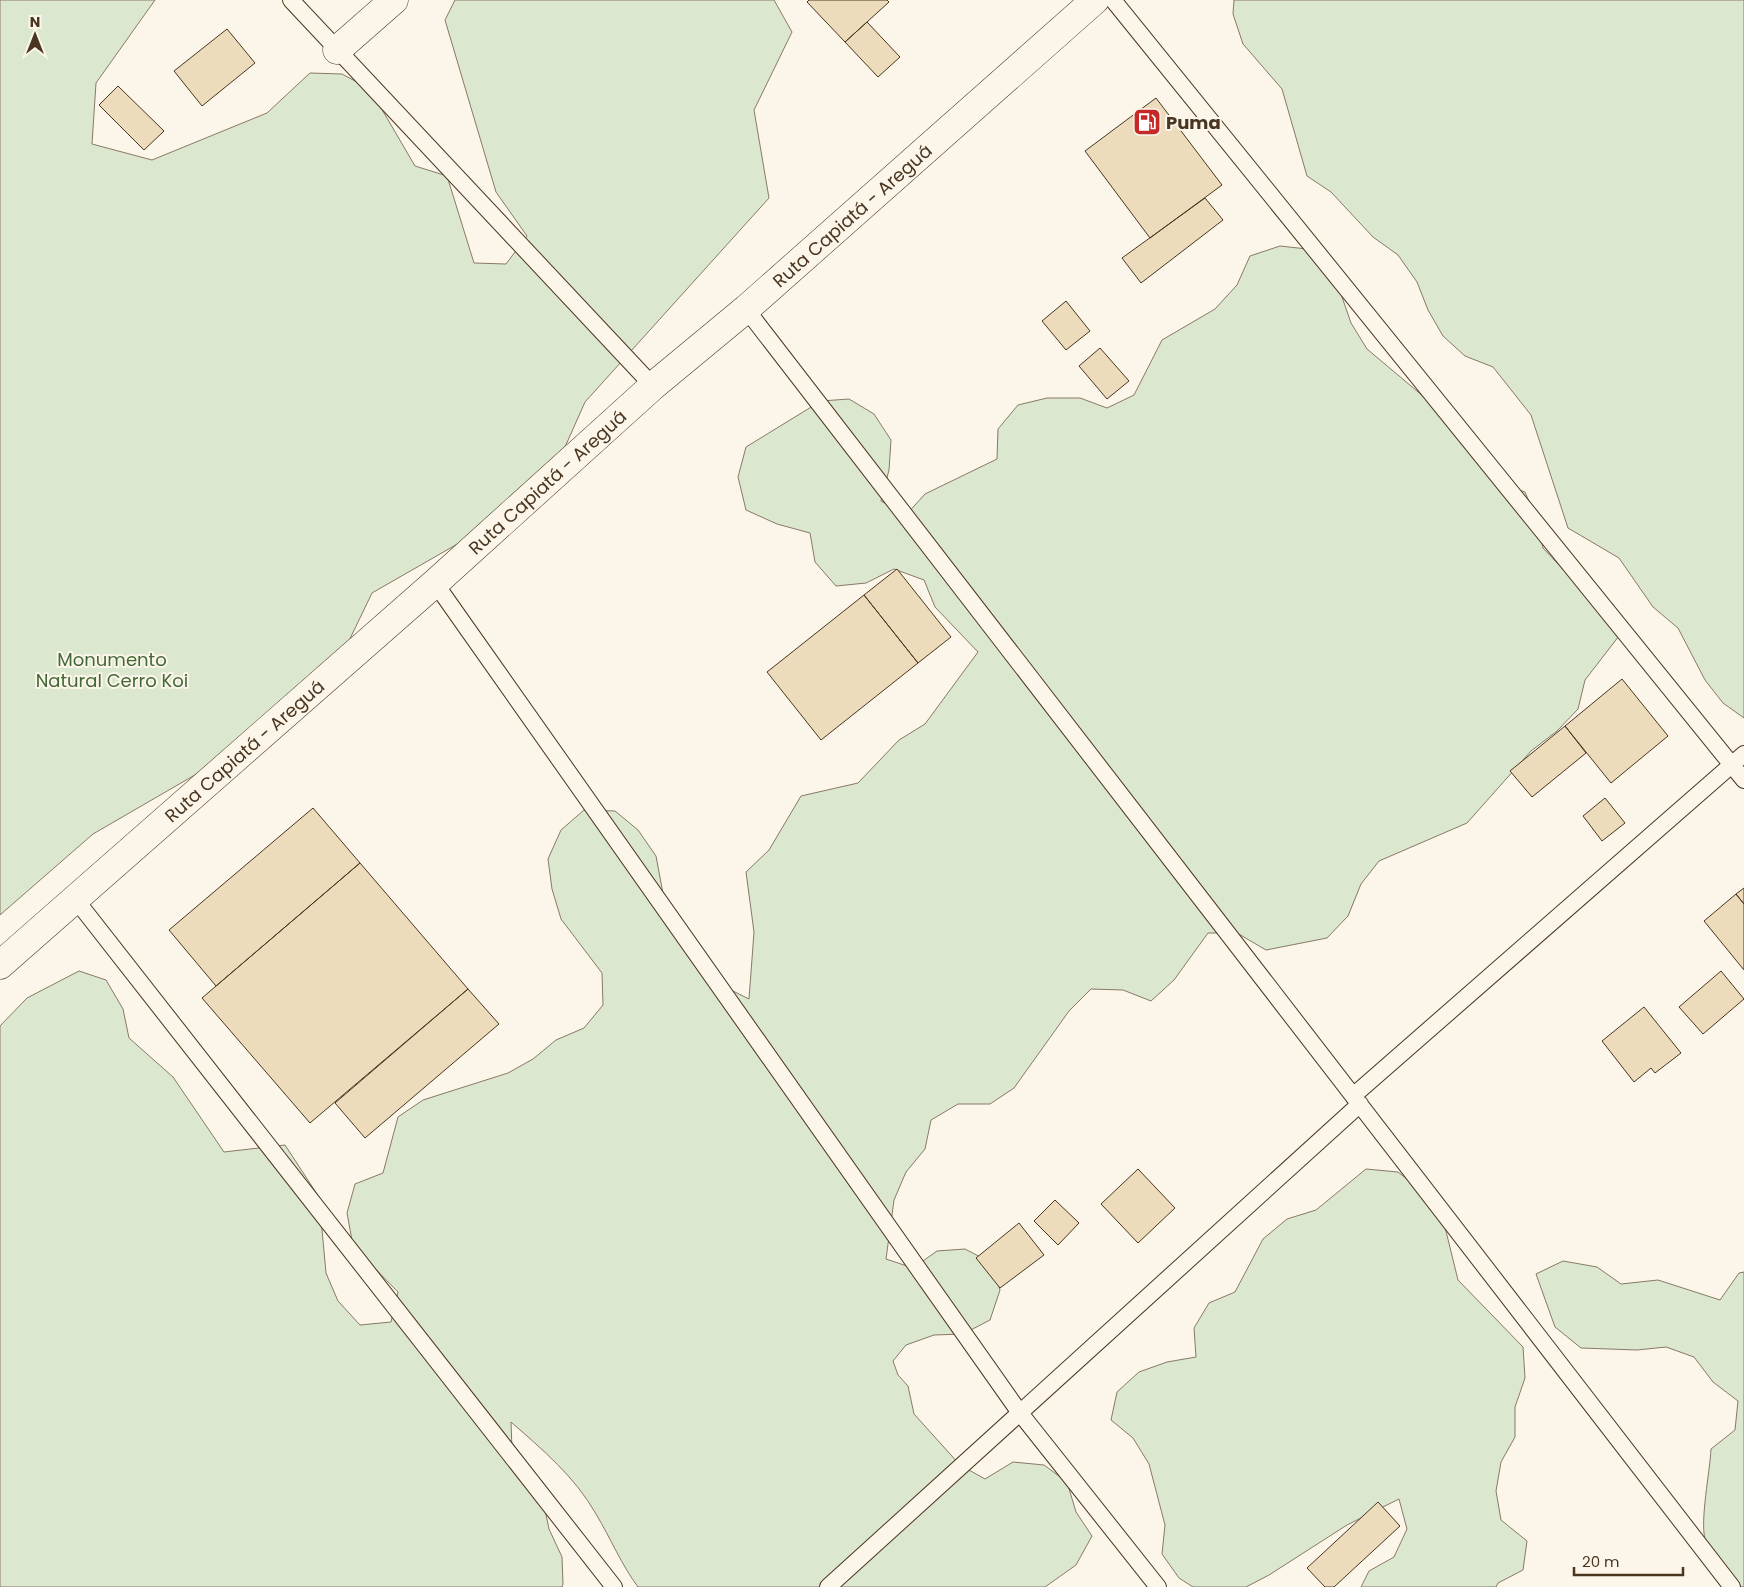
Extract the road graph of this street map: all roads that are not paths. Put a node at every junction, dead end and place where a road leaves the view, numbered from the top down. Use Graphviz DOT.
graph roads {
  1 [pos="291,0"];
  2 [pos="394,0"];
  3 [pos="1095,0"];
  4 [pos="1113,0"];
  5 [pos="337,50"];
  6 [pos="746,309"];
  7 [pos="653,386"];
  8 [pos="435,583"];
  9 [pos="1738,760"];
  10 [pos="1744,780"];
  11 [pos="76,900"];
  12 [pos="0,965"];
  13 [pos="1357,1100"];
  14 [pos="1020,1413"];
  15 [pos="614,1587"];
  16 [pos="828,1587"];
  17 [pos="1158,1587"];
  18 [pos="1732,1587"];
  1 -- 5 [label="lane"];
  2 -- 5 [label="main road"];
  3 -- 6 [label="main road, Ruta Capiatá - Areguá"];
  4 -- 9 [label="lane"];
  5 -- 7 [label="lane"];
  6 -- 7 [label="main road, Ruta Capiatá - Areguá"];
  6 -- 13 [label="lane"];
  7 -- 8 [label="main road, Ruta Capiatá - Areguá"];
  8 -- 11 [label="main road, Ruta Capiatá - Areguá"];
  8 -- 14 [label="lane"];
  9 -- 10 [label="lane"];
  9 -- 13 [label="lane"];
  11 -- 12 [label="main road, Ruta Capiatá - Areguá"];
  11 -- 15 [label="lane"];
  13 -- 14 [label="lane"];
  13 -- 18 [label="lane"];
  14 -- 16 [label="lane"];
  14 -- 17 [label="lane"];
}
